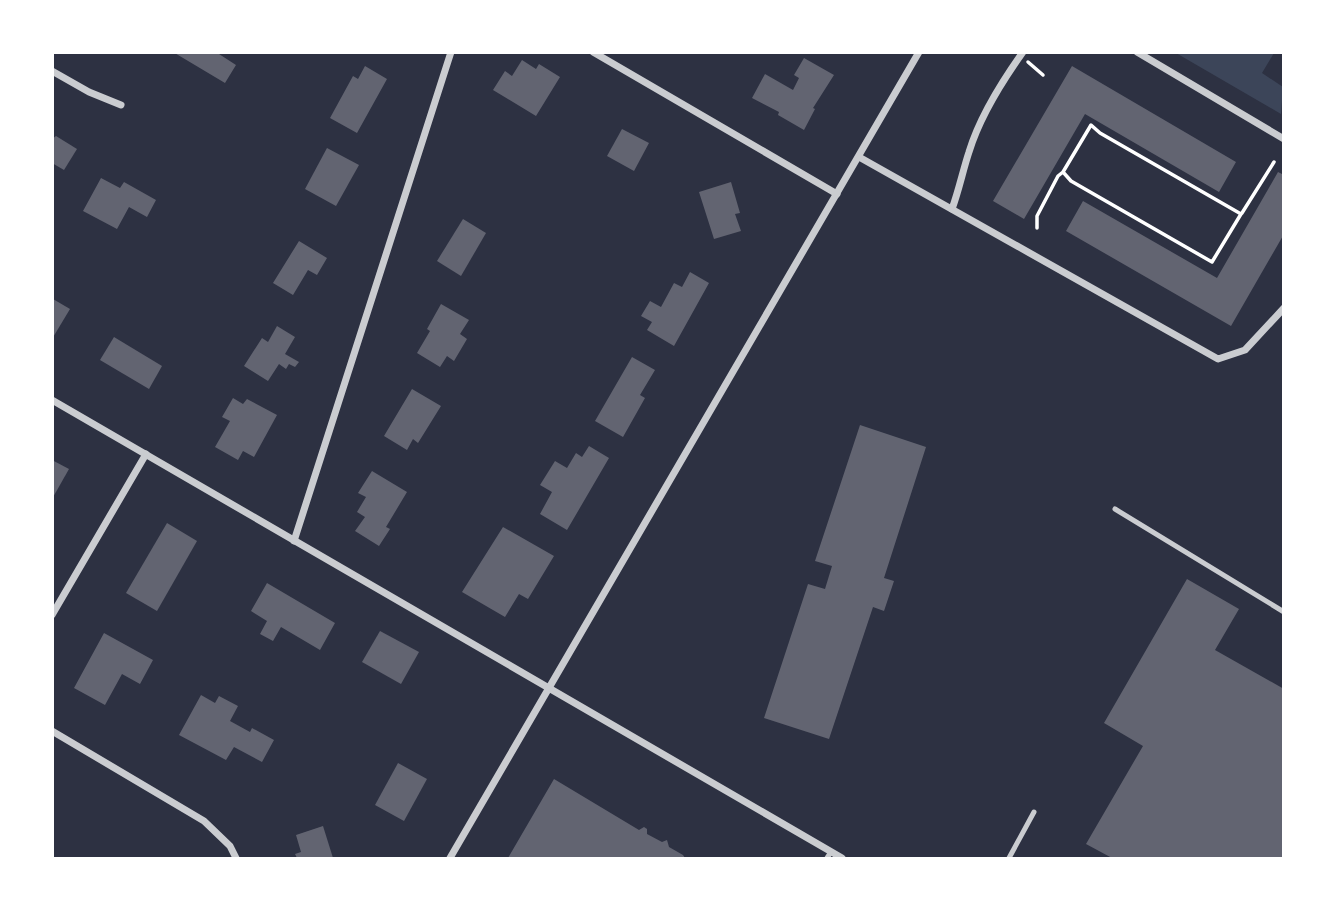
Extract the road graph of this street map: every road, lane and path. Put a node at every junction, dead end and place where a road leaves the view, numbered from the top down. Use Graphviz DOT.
graph roads {
  1 [pos="451,52"];
  2 [pos="593,52"];
  3 [pos="919,52"];
  4 [pos="1023,52"];
  5 [pos="1137,52"];
  6 [pos="52,71"];
  7 [pos="121,105"];
  8 [pos="1283,139"];
  9 [pos="859,157"];
  10 [pos="1274,162"];
  11 [pos="1063,172"];
  12 [pos="837,194"];
  13 [pos="952,209"];
  14 [pos="1241,214"];
  15 [pos="1037,228"];
  16 [pos="1283,308"];
  17 [pos="52,400"];
  18 [pos="146,454"];
  19 [pos="1115,509"];
  20 [pos="294,541"];
  21 [pos="1283,612"];
  22 [pos="52,615"];
  23 [pos="550,689"];
  24 [pos="52,731"];
  25 [pos="1034,812"];
  26 [pos="829,855"];
  27 [pos="236,859"];
  28 [pos="450,859"];
  29 [pos="842,859"];
  30 [pos="1009,859"];
  1 -- 20 [label="street"];
  2 -- 12 [label="street"];
  3 -- 9 [label="street"];
  4 -- 13 [label="street"];
  5 -- 8 [label="street"];
  6 -- 7 [label="street"];
  9 -- 12 [label="street"];
  9 -- 13 [label="street"];
  10 -- 14 [label="path"];
  11 -- 14 [label="path"];
  11 -- 14 [label="path"];
  11 -- 15 [label="path"];
  12 -- 23 [label="street"];
  13 -- 16 [label="street"];
  17 -- 18 [label="street"];
  18 -- 20 [label="street"];
  18 -- 22 [label="street"];
  19 -- 21 [label="lane"];
  20 -- 23 [label="street"];
  23 -- 26 [label="street"];
  23 -- 28 [label="street"];
  24 -- 27 [label="street"];
  25 -- 30 [label="lane"];
  26 -- 29 [label="street"];
}
